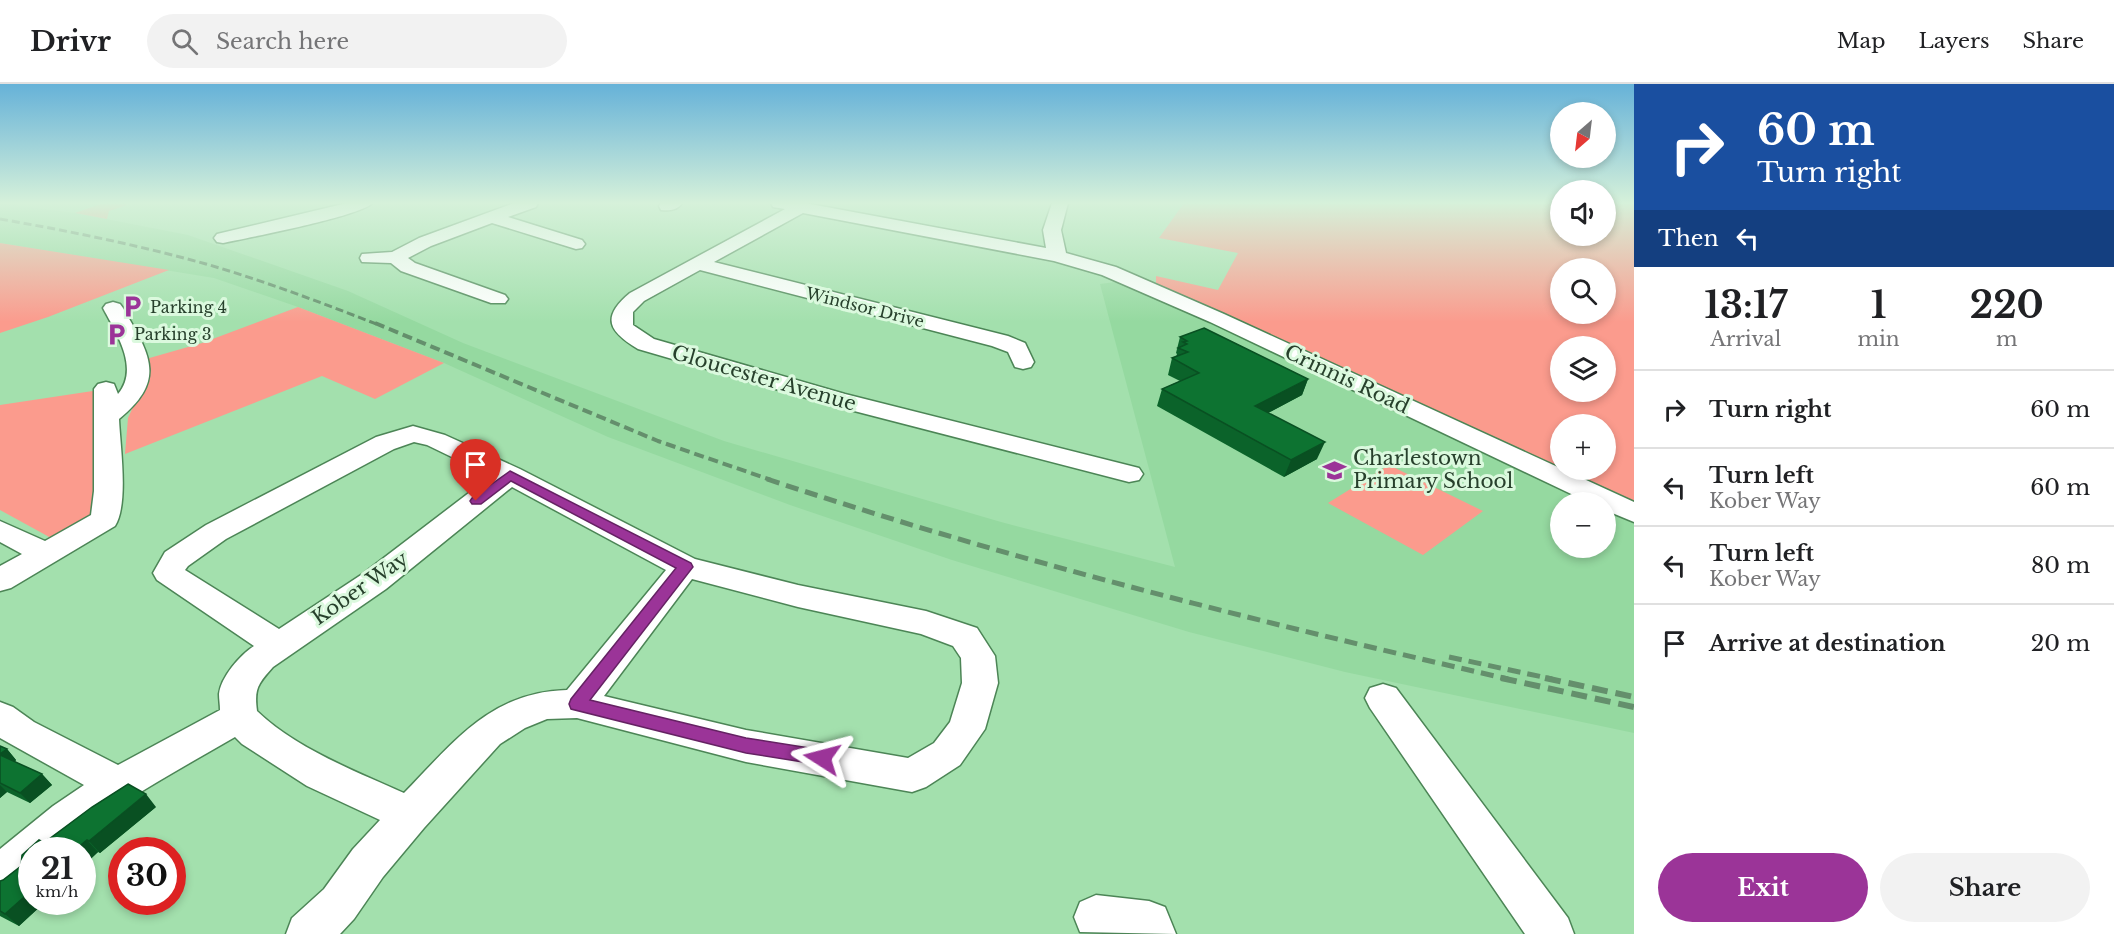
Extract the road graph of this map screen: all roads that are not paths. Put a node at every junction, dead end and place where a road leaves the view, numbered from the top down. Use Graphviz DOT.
graph roads {
  1 [pos="424,243"];
  2 [pos="572,243"];
  3 [pos="731,243"];
  4 [pos="982,243"];
  5 [pos="1054,243"];
  6 [pos="576,244"];
  7 [pos="399,256"];
  8 [pos="1057,256"];
  9 [pos="369,258"];
  10 [pos="698,264"];
  11 [pos="498,299"];
  12 [pos="113,308"];
  13 [pos="1023,362"];
  14 [pos="106,388"];
  15 [pos="107,416"];
  16 [pos="1129,474"];
  17 [pos="510,475"];
  18 [pos="1634,513"];
  19 [pos="0,530"];
  20 [pos="45,554"];
  21 [pos="686,567"];
  22 [pos="0,580"];
  23 [pos="278,645"];
  24 [pos="1383,698"];
  25 [pos="577,704"];
  26 [pos="0,717"];
  27 [pos="239,717"];
  28 [pos="118,784"];
  29 [pos="410,815"];
  30 [pos="0,876"];
  31 [pos="1096,917"];
  32 [pos="316,932"];
  33 [pos="1154,934"];
  34 [pos="1552,934"];
  1 -- 7 [label="street"];
  2 -- 6 [label="street"];
  3 -- 10 [label="street, Gloucester Avenue"];
  4 -- 8 [label="street, Crinnis Road"];
  5 -- 8 [label="street"];
  7 -- 9 [label="street"];
  7 -- 11 [label="street"];
  8 -- 18 [label="street, Crinnis Road"];
  10 -- 13 [label="street, Windsor Drive"];
  10 -- 16 [label="street, Gloucester Avenue"];
  12 -- 15 [label="street"];
  14 -- 15 [label="street"];
  15 -- 20 [label="street"];
  17 -- 21 [label="street"];
  17 -- 23 [label="street, Kober Way"];
  17 -- 23 [label="street"];
  19 -- 20 [label="street"];
  20 -- 22 [label="street"];
  21 -- 25 [label="street"];
  21 -- 25 [label="street"];
  23 -- 27 [label="street, Kober Way"];
  24 -- 34 [label="street"];
  25 -- 29 [label="street"];
  26 -- 28 [label="street"];
  27 -- 28 [label="street"];
  27 -- 29 [label="street"];
  28 -- 30 [label="street"];
  29 -- 32 [label="street"];
  31 -- 33 [label="street"];
}
